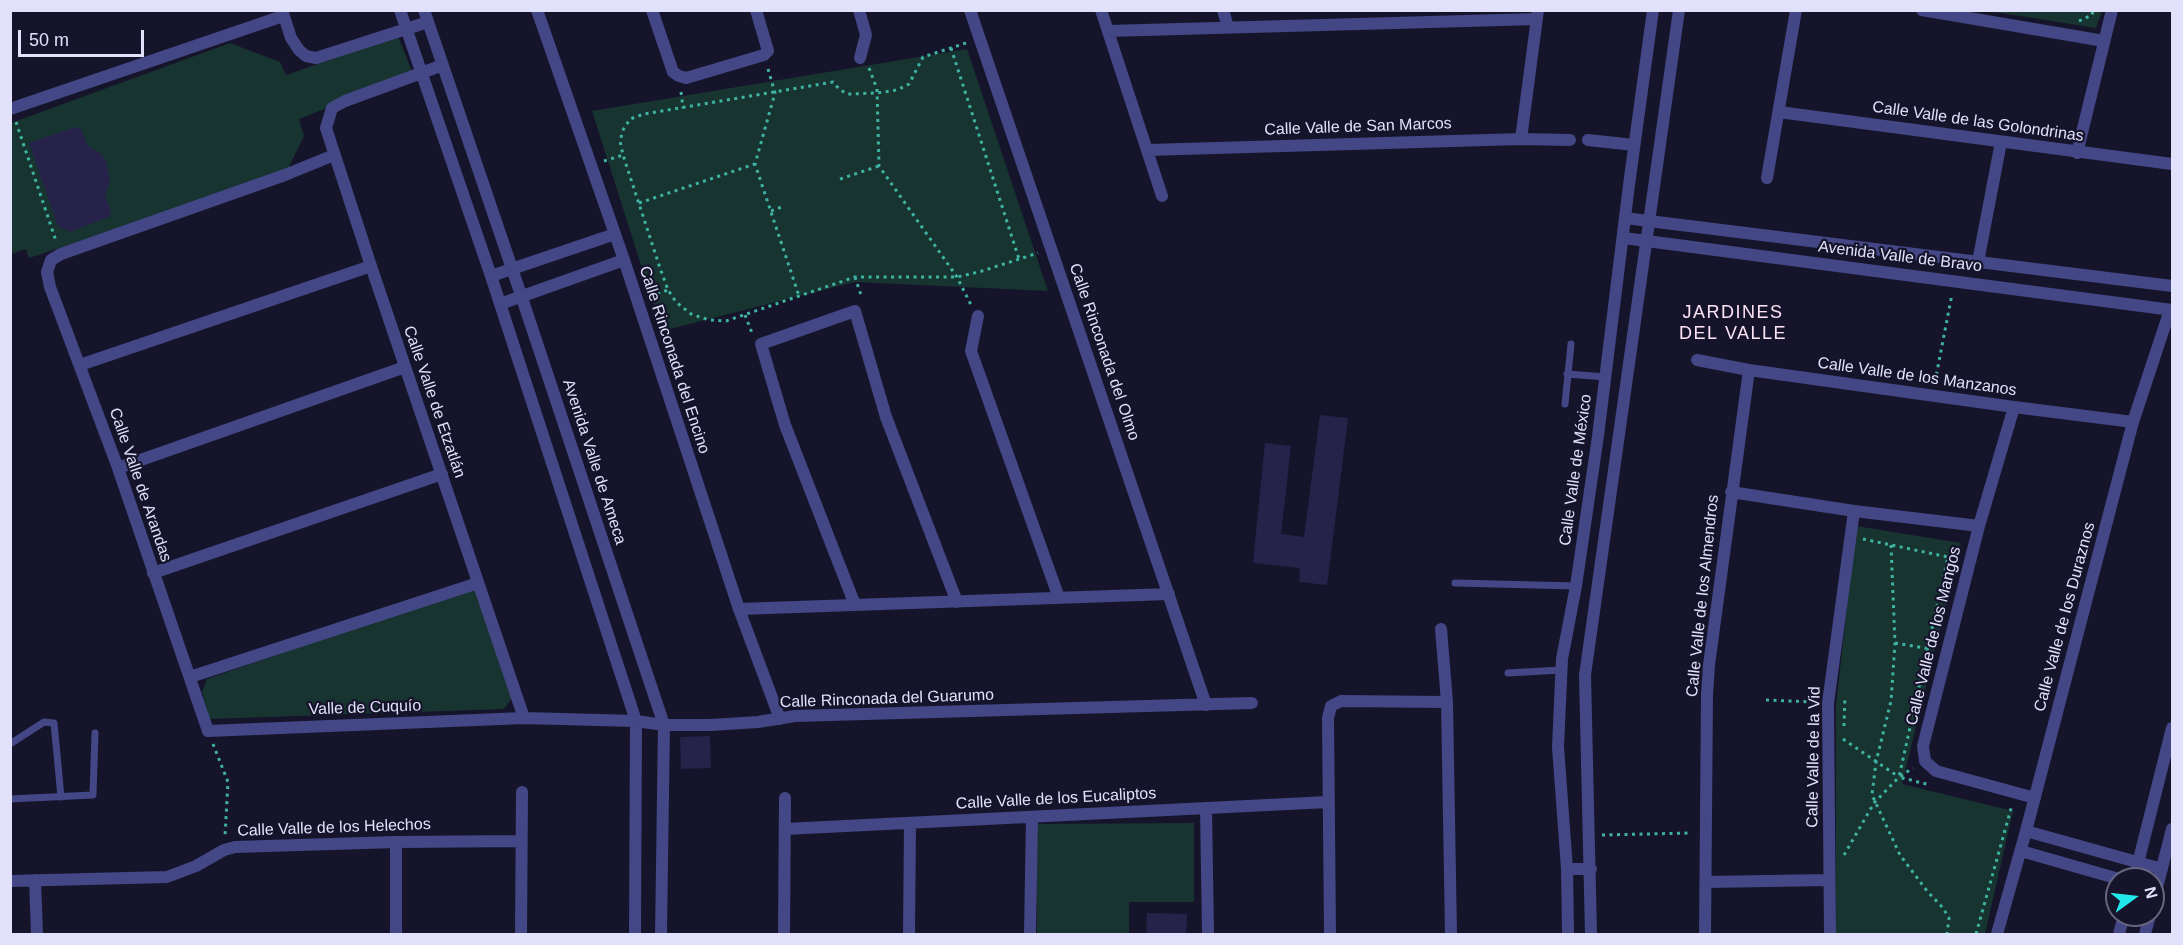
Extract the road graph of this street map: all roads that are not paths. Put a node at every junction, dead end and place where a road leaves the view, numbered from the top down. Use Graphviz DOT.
graph roads {
  1 [pos="400,10"];
  2 [pos="537,10"];
  3 [pos="652,10"];
  4 [pos="756,10"];
  5 [pos="859,10"];
  6 [pos="970,10"];
  7 [pos="1101,10"];
  8 [pos="1223,10"];
  9 [pos="1653,10"];
  10 [pos="1679,10"];
  11 [pos="1796,10"];
  12 [pos="1922,10"];
  13 [pos="2112,10"];
  14 [pos="282,14"];
  15 [pos="1537,15"];
  16 [pos="426,16"];
  17 [pos="1228,27"];
  18 [pos="406,28"];
  19 [pos="1108,31"];
  20 [pos="2104,41"];
  21 [pos="860,58"];
  22 [pos="443,65"];
  23 [pos="422,73"];
  24 [pos="11,109"];
  25 [pos="1779,112"];
  26 [pos="1521,139"];
  27 [pos="1570,140"];
  28 [pos="1588,141"];
  29 [pos="2001,142"];
  30 [pos="1634,145"];
  31 [pos="1148,150"];
  32 [pos="2077,153"];
  33 [pos="334,154"];
  34 [pos="2172,164"];
  35 [pos="1767,178"];
  36 [pos="1162,196"];
  37 [pos="1625,218"];
  38 [pos="1650,220"];
  39 [pos="615,234"];
  40 [pos="1624,238"];
  41 [pos="1647,242"];
  42 [pos="624,260"];
  43 [pos="1978,262"];
  44 [pos="371,266"];
  45 [pos="512,269"];
  46 [pos="491,276"];
  47 [pos="2172,286"];
  48 [pos="521,295"];
  49 [pos="500,304"];
  50 [pos="2171,310"];
  51 [pos="978,316"];
  52 [pos="1571,344"];
  53 [pos="1697,360"];
  54 [pos="80,365"];
  55 [pos="405,367"];
  56 [pos="1749,370"];
  57 [pos="1567,374"];
  58 [pos="1606,377"];
  59 [pos="1565,404"];
  60 [pos="2014,407"];
  61 [pos="2133,422"];
  62 [pos="118,468"];
  63 [pos="442,474"];
  64 [pos="1731,492"];
  65 [pos="1854,511"];
  66 [pos="1979,526"];
  67 [pos="153,573"];
  68 [pos="478,583"];
  69 [pos="1455,583"];
  70 [pos="1576,586"];
  71 [pos="1169,594"];
  72 [pos="1059,598"];
  73 [pos="957,602"];
  74 [pos="855,605"];
  75 [pos="739,609"];
  76 [pos="1441,629"];
  77 [pos="1561,670"];
  78 [pos="1508,673"];
  79 [pos="190,677"];
  80 [pos="1447,702"];
  81 [pos="1252,703"];
  82 [pos="1206,705"];
  83 [pos="524,718"];
  84 [pos="780,719"];
  85 [pos="636,721"];
  86 [pos="664,725"];
  87 [pos="2172,728"];
  88 [pos="208,731"];
  89 [pos="94,733"];
  90 [pos="10,744"];
  91 [pos="522,792"];
  92 [pos="61,797"];
  93 [pos="785,798"];
  94 [pos="2035,798"];
  95 [pos="10,799"];
  96 [pos="1328,802"];
  97 [pos="1206,808"];
  98 [pos="1032,817"];
  99 [pos="910,823"];
  100 [pos="785,829"];
  101 [pos="2172,830"];
  102 [pos="2026,831"];
  103 [pos="521,841"];
  104 [pos="396,842"];
  105 [pos="2021,851"];
  106 [pos="2138,862"];
  107 [pos="2137,867"];
  108 [pos="2155,867"];
  109 [pos="2163,867"];
  110 [pos="1567,869"];
  111 [pos="1591,869"];
  112 [pos="2105,875"];
  113 [pos="35,880"];
  114 [pos="1829,880"];
  115 [pos="10,881"];
  116 [pos="1706,882"];
  117 [pos="38,934"];
  118 [pos="396,934"];
  119 [pos="521,934"];
  120 [pos="635,934"];
  121 [pos="661,934"];
  122 [pos="784,934"];
  123 [pos="909,934"];
  124 [pos="1030,934"];
  125 [pos="1208,934"];
  126 [pos="1330,934"];
  127 [pos="1451,934"];
  128 [pos="1568,934"];
  129 [pos="1591,934"];
  130 [pos="1705,934"];
  131 [pos="1830,934"];
  132 [pos="1997,934"];
  1 -- 18 [label="street"];
  2 -- 39 [label="street, Calle Rinconada del Encino"];
  3 -- 4 [label="street"];
  5 -- 21 [label="street"];
  6 -- 71 [label="street, Calle Rinconada del Olmo"];
  7 -- 19 [label="street"];
  8 -- 17 [label="street"];
  9 -- 30 [label="street, Calle Valle de México"];
  10 -- 38 [label="street"];
  11 -- 25 [label="street"];
  12 -- 20 [label="street"];
  13 -- 20 [label="street"];
  14 -- 18 [label="street"];
  14 -- 24 [label="street"];
  15 -- 17 [label="street"];
  15 -- 26 [label="street"];
  16 -- 18 [label="street"];
  16 -- 22 [label="street, Avenida Valle de Ameca"];
  17 -- 19 [label="street"];
  18 -- 23 [label="street"];
  19 -- 31 [label="street"];
  20 -- 32 [label="street"];
  22 -- 23 [label="street"];
  22 -- 45 [label="street, Avenida Valle de Ameca"];
  23 -- 33 [label="street, Calle Valle de Etzatlán"];
  23 -- 46 [label="street"];
  25 -- 29 [label="street, Calle Valle de las Golondrinas"];
  25 -- 35 [label="street"];
  26 -- 27 [label="street, Calle Valle de San Marcos"];
  26 -- 31 [label="street, Calle Valle de San Marcos"];
  28 -- 30 [label="street"];
  29 -- 32 [label="street, Calle Valle de las Golondrinas"];
  29 -- 43 [label="street"];
  30 -- 37 [label="street, Calle Valle de México"];
  31 -- 36 [label="street"];
  32 -- 34 [label="street, Calle Valle de las Golondrinas"];
  33 -- 44 [label="street, Calle Valle de Etzatlán"];
  33 -- 54 [label="street, Calle Valle de Arandas"];
  37 -- 38 [label="street, Avenida Valle de Bravo"];
  37 -- 40 [label="street, Calle Valle de México"];
  38 -- 41 [label="street"];
  38 -- 43 [label="street, Avenida Valle de Bravo"];
  39 -- 42 [label="street, Calle Rinconada del Encino"];
  39 -- 45 [label="street"];
  40 -- 41 [label="street, Avenida Valle de Bravo"];
  40 -- 58 [label="street, Calle Valle de México"];
  41 -- 50 [label="street, Avenida Valle de Bravo"];
  41 -- 111 [label="street"];
  42 -- 48 [label="street"];
  42 -- 75 [label="street, Calle Rinconada del Encino"];
  43 -- 47 [label="street, Avenida Valle de Bravo"];
  44 -- 54 [label="street"];
  44 -- 55 [label="street, Calle Valle de Etzatlán"];
  45 -- 46 [label="street"];
  45 -- 48 [label="street, Avenida Valle de Ameca"];
  46 -- 49 [label="street"];
  48 -- 49 [label="street"];
  48 -- 86 [label="street, Avenida Valle de Ameca"];
  49 -- 85 [label="street"];
  50 -- 61 [label="street, Calle Valle de los Duraznos"];
  51 -- 72 [label="street"];
  52 -- 57 [label="lane"];
  53 -- 56 [label="street, Calle Valle de los Manzanos"];
  54 -- 62 [label="street, Calle Valle de Arandas"];
  55 -- 62 [label="street"];
  55 -- 63 [label="street, Calle Valle de Etzatlán"];
  56 -- 60 [label="street, Calle Valle de los Manzanos"];
  56 -- 64 [label="street, Calle Valle de los Almendros"];
  57 -- 58 [label="lane"];
  57 -- 59 [label="lane"];
  58 -- 70 [label="street, Calle Valle de México"];
  60 -- 61 [label="street, Calle Valle de los Manzanos"];
  60 -- 66 [label="street, Calle Valle de los Mangos"];
  61 -- 94 [label="street, Calle Valle de los Duraznos"];
  62 -- 67 [label="street, Calle Valle de Arandas"];
  63 -- 67 [label="street"];
  63 -- 68 [label="street, Calle Valle de Etzatlán"];
  64 -- 65 [label="street"];
  64 -- 116 [label="street, Calle Valle de los Almendros"];
  65 -- 66 [label="street"];
  65 -- 114 [label="street, Calle Valle de la Vid"];
  66 -- 94 [label="street, Calle Valle de los Mangos"];
  67 -- 79 [label="street, Calle Valle de Arandas"];
  68 -- 79 [label="street"];
  68 -- 83 [label="street, Calle Valle de Etzatlán"];
  69 -- 70 [label="lane"];
  70 -- 77 [label="street, Calle Valle de México"];
  71 -- 72 [label="street"];
  71 -- 82 [label="street, Calle Rinconada del Olmo"];
  72 -- 73 [label="street"];
  73 -- 74 [label="street"];
  73 -- 74 [label="street"];
  74 -- 75 [label="street"];
  75 -- 84 [label="street, Calle Rinconada del Encino"];
  76 -- 80 [label="street"];
  77 -- 78 [label="lane"];
  77 -- 110 [label="street, Calle Valle de México"];
  79 -- 88 [label="street, Calle Valle de Arandas"];
  80 -- 96 [label="street"];
  80 -- 127 [label="street"];
  81 -- 82 [label="street, Calle Rinconada del Guarumo"];
  82 -- 84 [label="street, Calle Rinconada del Guarumo"];
  83 -- 85 [label="street, Calle Rinconada del Guarumo"];
  83 -- 88 [label="street, Valle de Cuquío"];
  84 -- 86 [label="street, Calle Rinconada del Guarumo"];
  85 -- 86 [label="street, Calle Rinconada del Guarumo"];
  85 -- 120 [label="street"];
  86 -- 121 [label="street, Avenida Valle de Ameca"];
  87 -- 106 [label="street"];
  89 -- 92 [label="lane"];
  90 -- 92 [label="lane"];
  91 -- 103 [label="street"];
  92 -- 95 [label="lane"];
  93 -- 100 [label="street"];
  94 -- 102 [label="street, Calle Valle de los Duraznos"];
  96 -- 97 [label="street, Calle Valle de los Eucaliptos"];
  96 -- 126 [label="street"];
  97 -- 98 [label="street, Calle Valle de los Eucaliptos"];
  97 -- 125 [label="street"];
  98 -- 99 [label="street, Calle Valle de los Eucaliptos"];
  98 -- 124 [label="street"];
  99 -- 100 [label="street, Calle Valle de los Eucaliptos"];
  99 -- 123 [label="street"];
  100 -- 122 [label="street"];
  101 -- 109 [label="street"];
  102 -- 105 [label="street, Calle Valle de los Duraznos"];
  102 -- 106 [label="street"];
  103 -- 104 [label="street, Calle Valle de los Helechos"];
  103 -- 119 [label="street"];
  104 -- 113 [label="street, Calle Valle de los Helechos"];
  104 -- 118 [label="street"];
  105 -- 112 [label="street"];
  105 -- 132 [label="street, Calle Valle de los Duraznos"];
  106 -- 107 [label="street"];
  106 -- 108 [label="street"];
  110 -- 111 [label="street"];
  110 -- 128 [label="street, Calle Valle de México"];
  111 -- 129 [label="street"];
  113 -- 115 [label="street, Calle Valle de los Helechos"];
  113 -- 117 [label="street"];
  114 -- 116 [label="street"];
  114 -- 131 [label="street, Calle Valle de la Vid"];
  116 -- 130 [label="street, Calle Valle de los Almendros"];
}
